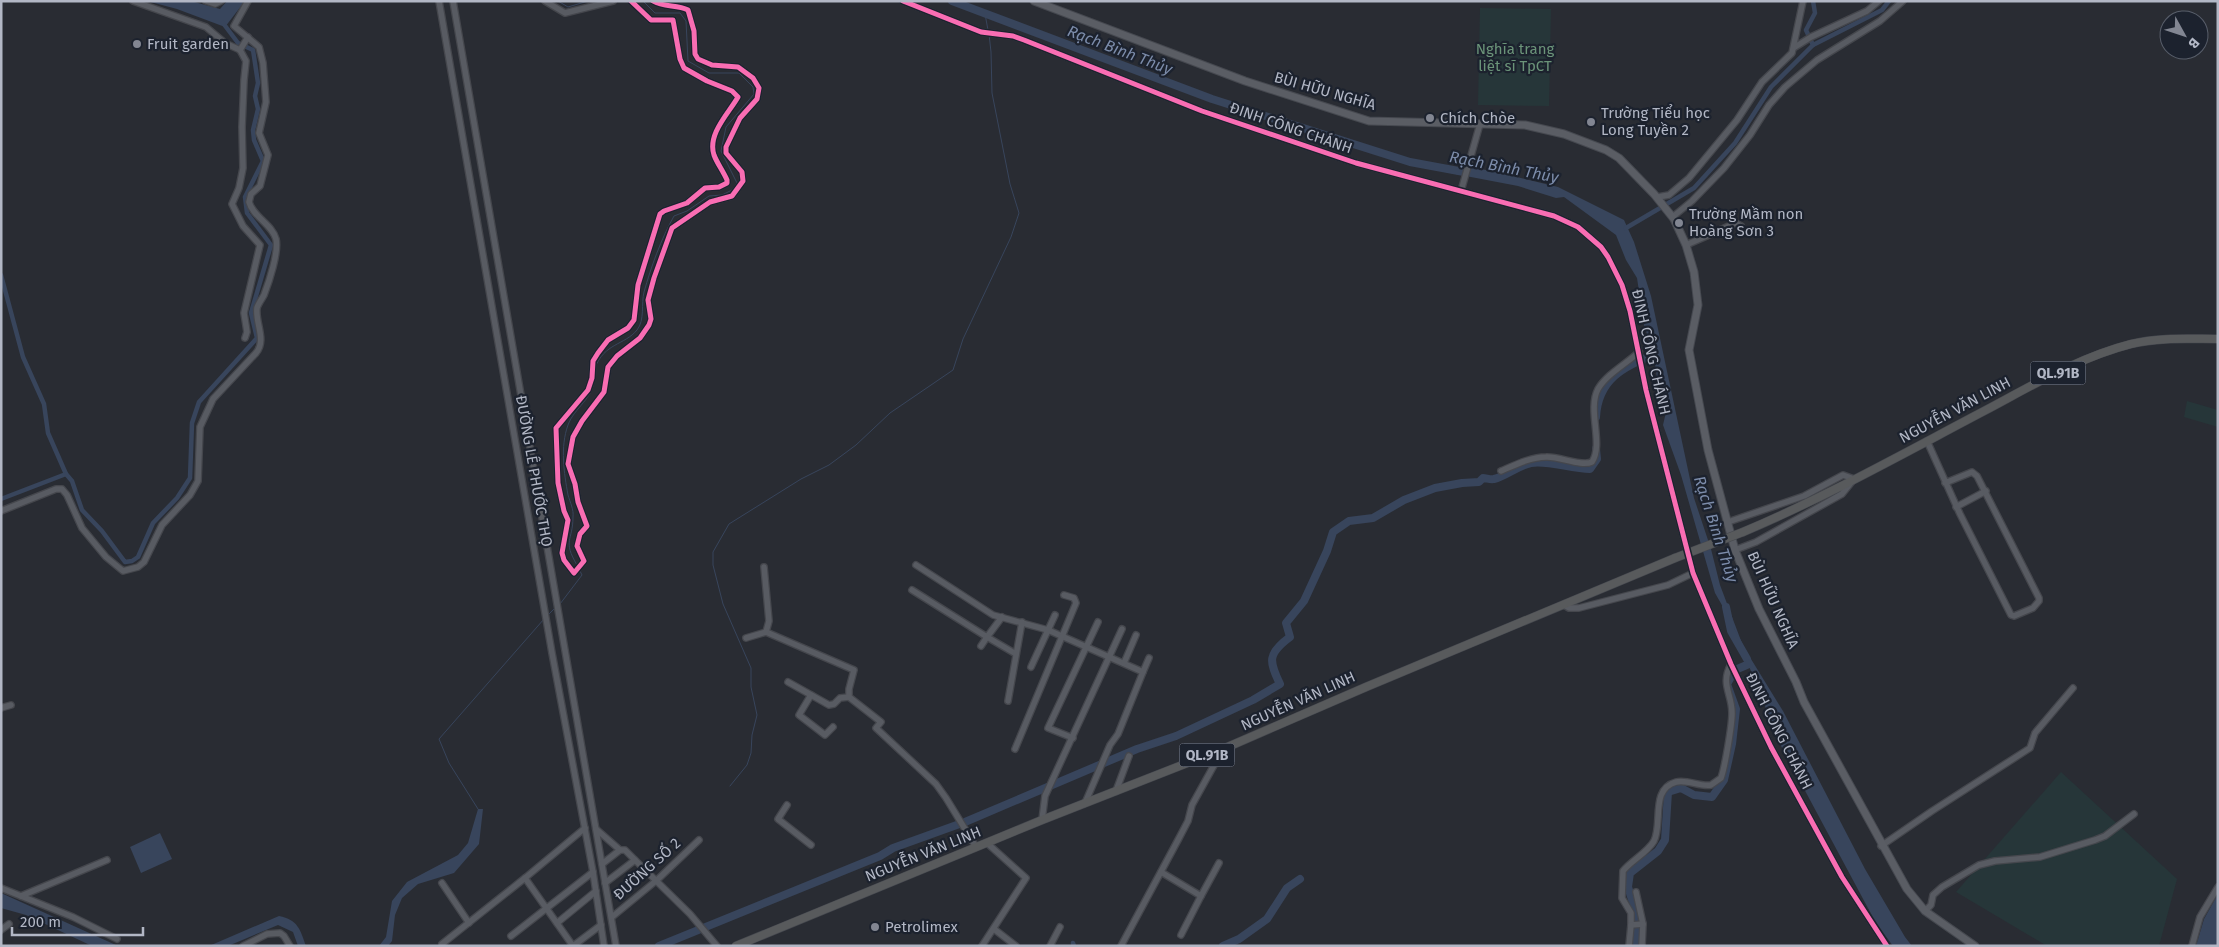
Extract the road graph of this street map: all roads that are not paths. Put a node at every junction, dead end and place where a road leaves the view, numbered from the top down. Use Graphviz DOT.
graph roads {
  1 [pos="133,1"];
  2 [pos="206,1"];
  3 [pos="221,1"];
  4 [pos="248,1"];
  5 [pos="439,1"];
  6 [pos="453,1"];
  7 [pos="545,1"];
  8 [pos="613,1"];
  9 [pos="631,1"];
  10 [pos="653,1"];
  11 [pos="903,1"];
  12 [pos="1034,1"];
  13 [pos="1803,1"];
  14 [pos="1879,1"];
  15 [pos="1903,1"];
  16 [pos="248,38"];
  17 [pos="1795,47"];
  18 [pos="241,48"];
  19 [pos="1480,124"];
  20 [pos="484,182"];
  21 [pos="471,185"];
  22 [pos="1461,191"];
  23 [pos="1656,196"];
  24 [pos="1672,217"];
  25 [pos="1741,226"];
  26 [pos="1686,245"];
  27 [pos="245,338"];
  28 [pos="2218,339"];
  29 [pos="1639,353"];
  30 [pos="1927,441"];
  31 [pos="1501,471"];
  32 [pos="1854,479"];
  33 [pos="1946,482"];
  34 [pos="1986,491"];
  35 [pos="1956,507"];
  36 [pos="1,511"];
  37 [pos="1728,522"];
  38 [pos="546,542"];
  39 [pos="534,545"];
  40 [pos="1735,550"];
  41 [pos="916,565"];
  42 [pos="764,567"];
  43 [pos="1693,573"];
  44 [pos="912,590"];
  45 [pos="1064,595"];
  46 [pos="1564,605"];
  47 [pos="1054,615"];
  48 [pos="1002,617"];
  49 [pos="1022,622"];
  50 [pos="1098,622"];
  51 [pos="1122,629"];
  52 [pos="1048,630"];
  53 [pos="766,632"];
  54 [pos="1136,635"];
  55 [pos="1063,636"];
  56 [pos="987,637"];
  57 [pos="746,638"];
  58 [pos="982,646"];
  59 [pos="1086,646"];
  60 [pos="1016,654"];
  61 [pos="1110,657"];
  62 [pos="1149,658"];
  63 [pos="1124,663"];
  64 [pos="1031,666"];
  65 [pos="1734,669"];
  66 [pos="1143,672"];
  67 [pos="788,682"];
  68 [pos="2073,688"];
  69 [pos="811,695"];
  70 [pos="849,697"];
  71 [pos="1008,701"];
  72 [pos="11,704"];
  73 [pos="1,708"];
  74 [pos="833,727"];
  75 [pos="1073,738"];
  76 [pos="1015,749"];
  77 [pos="1223,749"];
  78 [pos="1129,756"];
  79 [pos="1116,791"];
  80 [pos="592,803"];
  81 [pos="1085,803"];
  82 [pos="581,804"];
  83 [pos="787,805"];
  84 [pos="2134,814"];
  85 [pos="1042,820"];
  86 [pos="585,828"];
  87 [pos="596,830"];
  88 [pos="700,840"];
  89 [pos="987,842"];
  90 [pos="811,845"];
  91 [pos="1881,846"];
  92 [pos="976,847"];
  93 [pos="620,850"];
  94 [pos="107,860"];
  95 [pos="635,860"];
  96 [pos="1219,863"];
  97 [pos="602,864"];
  98 [pos="593,872"];
  99 [pos="1161,872"];
  100 [pos="525,878"];
  101 [pos="657,880"];
  102 [pos="442,883"];
  103 [pos="605,883"];
  104 [pos="2218,887"];
  105 [pos="1,888"];
  106 [pos="596,892"];
  107 [pos="1636,892"];
  108 [pos="21,896"];
  109 [pos="1201,896"];
  110 [pos="547,908"];
  111 [pos="1925,911"];
  112 [pos="612,917"];
  113 [pos="469,923"];
  114 [pos="557,923"];
  115 [pos="9,924"];
  116 [pos="1642,924"];
  117 [pos="601,925"];
  118 [pos="1632,925"];
  119 [pos="1060,927"];
  120 [pos="1,930"];
  121 [pos="994,930"];
  122 [pos="1181,935"];
  123 [pos="511,936"];
  124 [pos="117,939"];
  125 [pos="442,944"];
  126 [pos="243,946"];
  127 [pos="290,946"];
  128 [pos="573,946"];
  129 [pos="604,946"];
  130 [pos="616,946"];
  131 [pos="717,946"];
  132 [pos="736,946"];
  133 [pos="982,946"];
  134 [pos="1016,946"];
  135 [pos="1050,946"];
  136 [pos="1120,946"];
  137 [pos="1629,946"];
  138 [pos="1642,946"];
  139 [pos="1887,946"];
  140 [pos="1975,946"];
  141 [pos="2192,946"];
  1 -- 18 [label="street"];
  2 -- 3 [label="street"];
  4 -- 16 [label="street"];
  5 -- 21 [label="street, ĐƯỜNG LÊ PHƯỚC THỌ"];
  6 -- 20 [label="street, ĐƯỜNG LÊ PHƯỚC THỌ"];
  7 -- 8 [label="street"];
  9 -- 10 [label="street"];
  11 -- 22 [label="street, ĐINH CÔNG CHÁNH"];
  12 -- 19 [label="main road, BÙI HỮU NGHĨA"];
  13 -- 17 [label="street"];
  14 -- 17 [label="street"];
  15 -- 24 [label="street"];
  16 -- 18 [label="street"];
  16 -- 36 [label="street"];
  17 -- 23 [label="street"];
  18 -- 27 [label="street"];
  19 -- 22 [label="street"];
  19 -- 23 [label="main road, BÙI HỮU NGHĨA"];
  20 -- 21 [label="street"];
  20 -- 38 [label="street, ĐƯỜNG LÊ PHƯỚC THỌ"];
  21 -- 39 [label="street, ĐƯỜNG LÊ PHƯỚC THỌ"];
  22 -- 29 [label="street, ĐINH CÔNG CHÁNH"];
  23 -- 24 [label="main road, BÙI HỮU NGHĨA"];
  24 -- 26 [label="main road, BÙI HỮU NGHĨA"];
  25 -- 26 [label="street"];
  26 -- 37 [label="main road, BÙI HỮU NGHĨA"];
  28 -- 30 [label="highway, NGUYỄN VĂN LINH / QL.91B"];
  29 -- 31 [label="street"];
  29 -- 43 [label="street, ĐINH CÔNG CHÁNH"];
  30 -- 32 [label="highway, NGUYỄN VĂN LINH / QL.91B"];
  30 -- 33 [label="street"];
  32 -- 37 [label="street"];
  32 -- 40 [label="street"];
  32 -- 46 [label="highway, NGUYỄN VĂN LINH / QL.91B, bridge"];
  33 -- 34 [label="street"];
  33 -- 35 [label="street"];
  34 -- 35 [label="street"];
  34 -- 35 [label="street"];
  37 -- 40 [label="main road, BÙI HỮU NGHĨA"];
  38 -- 39 [label="street"];
  38 -- 80 [label="street, ĐƯỜNG LÊ PHƯỚC THỌ"];
  39 -- 82 [label="street, ĐƯỜNG LÊ PHƯỚC THỌ"];
  40 -- 91 [label="main road, BÙI HỮU NGHĨA"];
  41 -- 48 [label="street"];
  42 -- 53 [label="street"];
  43 -- 46 [label="street"];
  43 -- 65 [label="street, ĐINH CÔNG CHÁNH"];
  44 -- 56 [label="street"];
  45 -- 55 [label="street"];
  46 -- 77 [label="highway, NGUYỄN VĂN LINH / QL.91B"];
  47 -- 52 [label="street"];
  48 -- 49 [label="street"];
  48 -- 56 [label="street"];
  49 -- 52 [label="street"];
  49 -- 60 [label="street"];
  50 -- 59 [label="street"];
  51 -- 61 [label="street"];
  52 -- 55 [label="street"];
  52 -- 64 [label="street"];
  53 -- 57 [label="street"];
  53 -- 70 [label="street"];
  54 -- 63 [label="street"];
  55 -- 59 [label="street"];
  55 -- 76 [label="street"];
  56 -- 58 [label="street"];
  56 -- 60 [label="street"];
  59 -- 61 [label="street"];
  59 -- 75 [label="street"];
  60 -- 71 [label="street"];
  61 -- 63 [label="street"];
  61 -- 75 [label="street"];
  62 -- 66 [label="street"];
  63 -- 66 [label="street"];
  65 -- 118 [label="street"];
  65 -- 139 [label="street, ĐINH CÔNG CHÁNH"];
  66 -- 81 [label="street"];
  67 -- 69 [label="street"];
  68 -- 91 [label="street"];
  69 -- 70 [label="street"];
  69 -- 74 [label="street"];
  70 -- 92 [label="street"];
  72 -- 73 [label="street"];
  75 -- 85 [label="street"];
  77 -- 79 [label="highway, NGUYỄN VĂN LINH / QL.91B"];
  77 -- 99 [label="street"];
  78 -- 79 [label="street"];
  79 -- 81 [label="highway, NGUYỄN VĂN LINH / QL.91B"];
  80 -- 82 [label="street"];
  80 -- 87 [label="street, ĐƯỜNG LÊ PHƯỚC THỌ"];
  81 -- 85 [label="highway, NGUYỄN VĂN LINH / QL.91B"];
  82 -- 86 [label="street, ĐƯỜNG LÊ PHƯỚC THỌ"];
  83 -- 90 [label="street"];
  84 -- 111 [label="street"];
  85 -- 89 [label="highway, NGUYỄN VĂN LINH / QL.91B"];
  86 -- 98 [label="street, ĐƯỜNG LÊ PHƯỚC THỌ"];
  86 -- 100 [label="street"];
  87 -- 93 [label="street"];
  87 -- 97 [label="street, ĐƯỜNG LÊ PHƯỚC THỌ"];
  88 -- 101 [label="street, ĐƯỜNG SỐ 2"];
  89 -- 92 [label="highway, NGUYỄN VĂN LINH / QL.91B"];
  89 -- 121 [label="street"];
  91 -- 111 [label="main road, BÙI HỮU NGHĨA"];
  92 -- 132 [label="highway, NGUYỄN VĂN LINH / QL.91B"];
  93 -- 95 [label="street"];
  93 -- 97 [label="street"];
  94 -- 108 [label="street"];
  95 -- 101 [label="street"];
  95 -- 103 [label="street"];
  96 -- 109 [label="street"];
  97 -- 103 [label="street, ĐƯỜNG LÊ PHƯỚC THỌ"];
  98 -- 106 [label="street, ĐƯỜNG LÊ PHƯỚC THỌ"];
  98 -- 110 [label="street"];
  99 -- 109 [label="street"];
  99 -- 136 [label="street"];
  100 -- 110 [label="street"];
  100 -- 113 [label="street"];
  101 -- 112 [label="street, ĐƯỜNG SỐ 2"];
  101 -- 131 [label="street"];
  102 -- 113 [label="street"];
  103 -- 112 [label="street, ĐƯỜNG LÊ PHƯỚC THỌ"];
  104 -- 141 [label="street"];
  105 -- 108 [label="street"];
  106 -- 114 [label="street"];
  106 -- 117 [label="street, ĐƯỜNG LÊ PHƯỚC THỌ"];
  107 -- 116 [label="street"];
  108 -- 124 [label="street"];
  109 -- 122 [label="street"];
  110 -- 114 [label="street"];
  110 -- 123 [label="street"];
  111 -- 140 [label="main road, BÙI HỮU NGHĨA"];
  112 -- 130 [label="street, ĐƯỜNG LÊ PHƯỚC THỌ"];
  113 -- 125 [label="street"];
  114 -- 128 [label="street"];
  115 -- 120 [label="street"];
  116 -- 118 [label="street"];
  116 -- 138 [label="street"];
  117 -- 128 [label="street"];
  117 -- 129 [label="street, ĐƯỜNG LÊ PHƯỚC THỌ"];
  118 -- 137 [label="street"];
  119 -- 135 [label="street"];
  121 -- 133 [label="street"];
  121 -- 134 [label="street"];
  126 -- 127 [label="street"];
}
